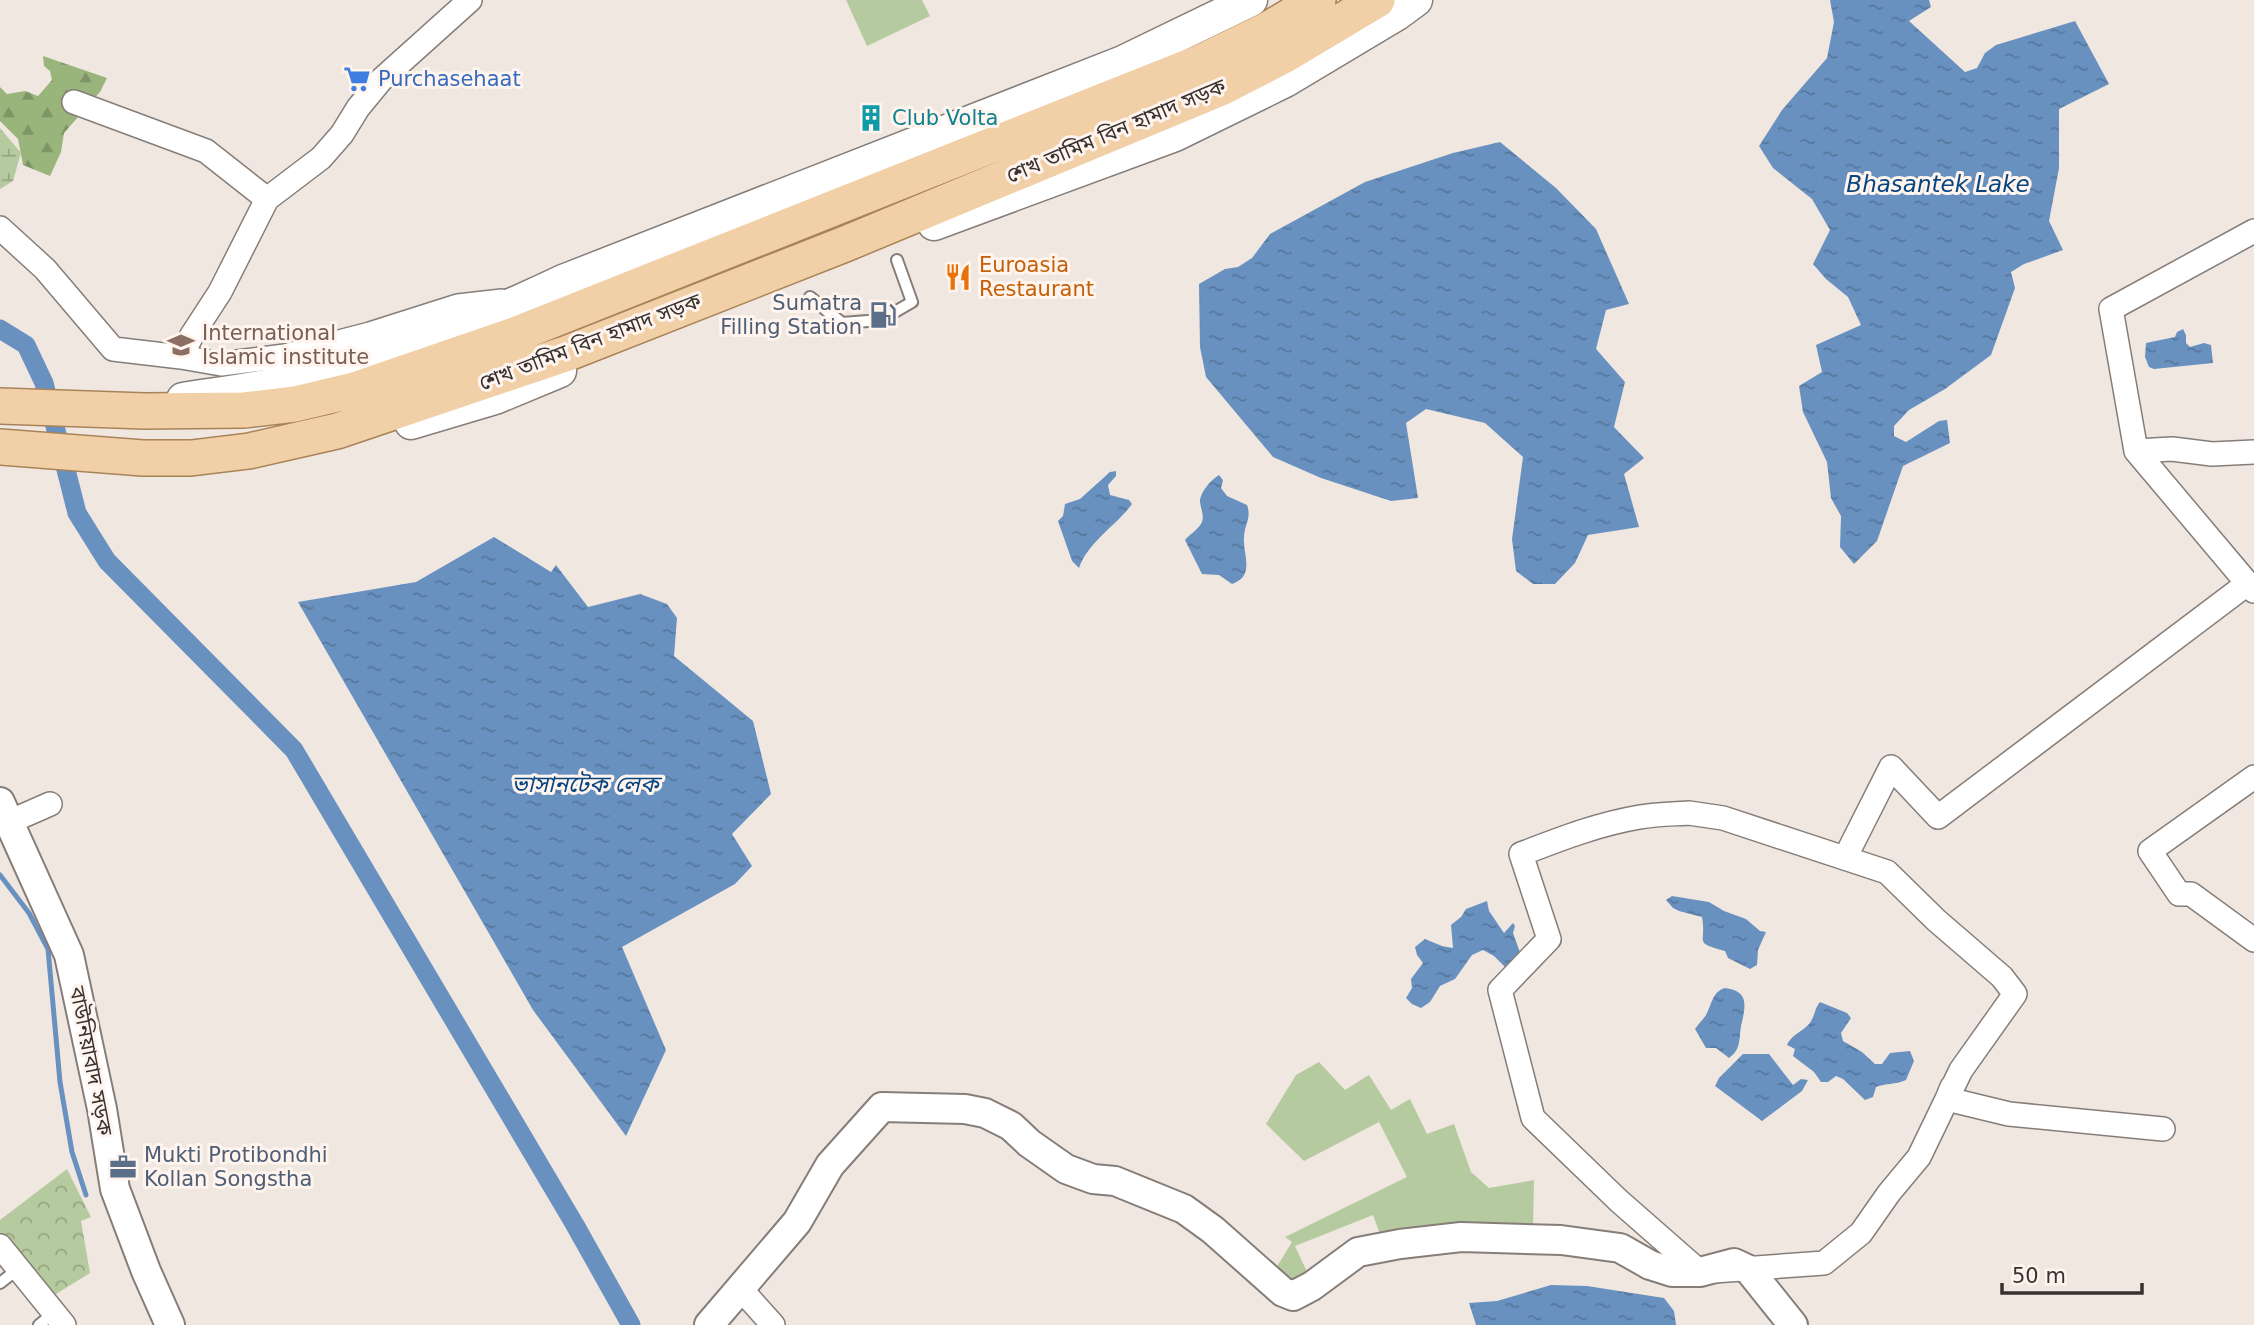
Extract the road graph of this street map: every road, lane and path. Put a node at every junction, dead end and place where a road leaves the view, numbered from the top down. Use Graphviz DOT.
graph roads {
  1 [pos="470,0"];
  2 [pos="1251,0"];
  3 [pos="1318,0"];
  4 [pos="1377,0"];
  5 [pos="1416,0"];
  6 [pos="74,102"];
  7 [pos="267,199"];
  8 [pos="0,228"];
  9 [pos="2254,231"];
  10 [pos="897,260"];
  11 [pos="810,297"];
  12 [pos="520,302"];
  13 [pos="578,309"];
  14 [pos="181,357"];
  15 [pos="0,406"];
  16 [pos="145,411"];
  17 [pos="0,447"];
  18 [pos="2136,451"];
  19 [pos="2254,452"];
  20 [pos="143,458"];
  21 [pos="2250,588"];
  22 [pos="2254,777"];
  23 [pos="50,804"];
  24 [pos="4,812"];
  25 [pos="1845,858"];
  26 [pos="2254,940"];
  27 [pos="1952,1087"];
  28 [pos="2163,1129"];
  29 [pos="0,1246"];
  30 [pos="18,1269"];
  31 [pos="1746,1269"];
  32 [pos="1700,1272"];
  33 [pos="0,1283"];
  34 [pos="740,1288"];
  35 [pos="52,1321"];
  36 [pos="169,1324"];
  37 [pos="709,1325"];
  38 [pos="773,1325"];
  39 [pos="1793,1325"];
  1 -- 7 [label="street"];
  2 -- 12 [label="main road"];
  3 -- 13 [label="main road, শেখ তামিম বিন হামাদ সড়ক"];
  4 -- 20 [label="main road, শেখ তামিম বিন হামাদ সড়ক"];
  5 -- 20 [label="main road"];
  6 -- 7 [label="street"];
  7 -- 14 [label="street"];
  8 -- 14 [label="street"];
  9 -- 18 [label="street"];
  10 -- 11 [label="lane"];
  12 -- 13 [label="street"];
  12 -- 14 [label="street"];
  12 -- 16 [label="main road"];
  13 -- 16 [label="main road, শেখ তামিম বিন হামাদ সড়ক"];
  15 -- 16 [label="main road, শেখ তামিম বিন হামাদ সড়ক"];
  17 -- 20 [label="main road, শেখ তামিম বিন হামাদ সড়ক"];
  18 -- 19 [label="street"];
  18 -- 21 [label="street"];
  21 -- 25 [label="street"];
  22 -- 26 [label="street"];
  23 -- 24 [label="street"];
  24 -- 36 [label="street, বাউনিয়াবাদ সড়ক"];
  25 -- 27 [label="street"];
  25 -- 32 [label="street"];
  27 -- 28 [label="street"];
  27 -- 31 [label="street"];
  29 -- 30 [label="street"];
  30 -- 33 [label="lane"];
  30 -- 35 [label="street"];
  31 -- 32 [label="street"];
  31 -- 39 [label="street"];
  32 -- 34 [label="street"];
  34 -- 37 [label="street"];
  34 -- 38 [label="street"];
}
